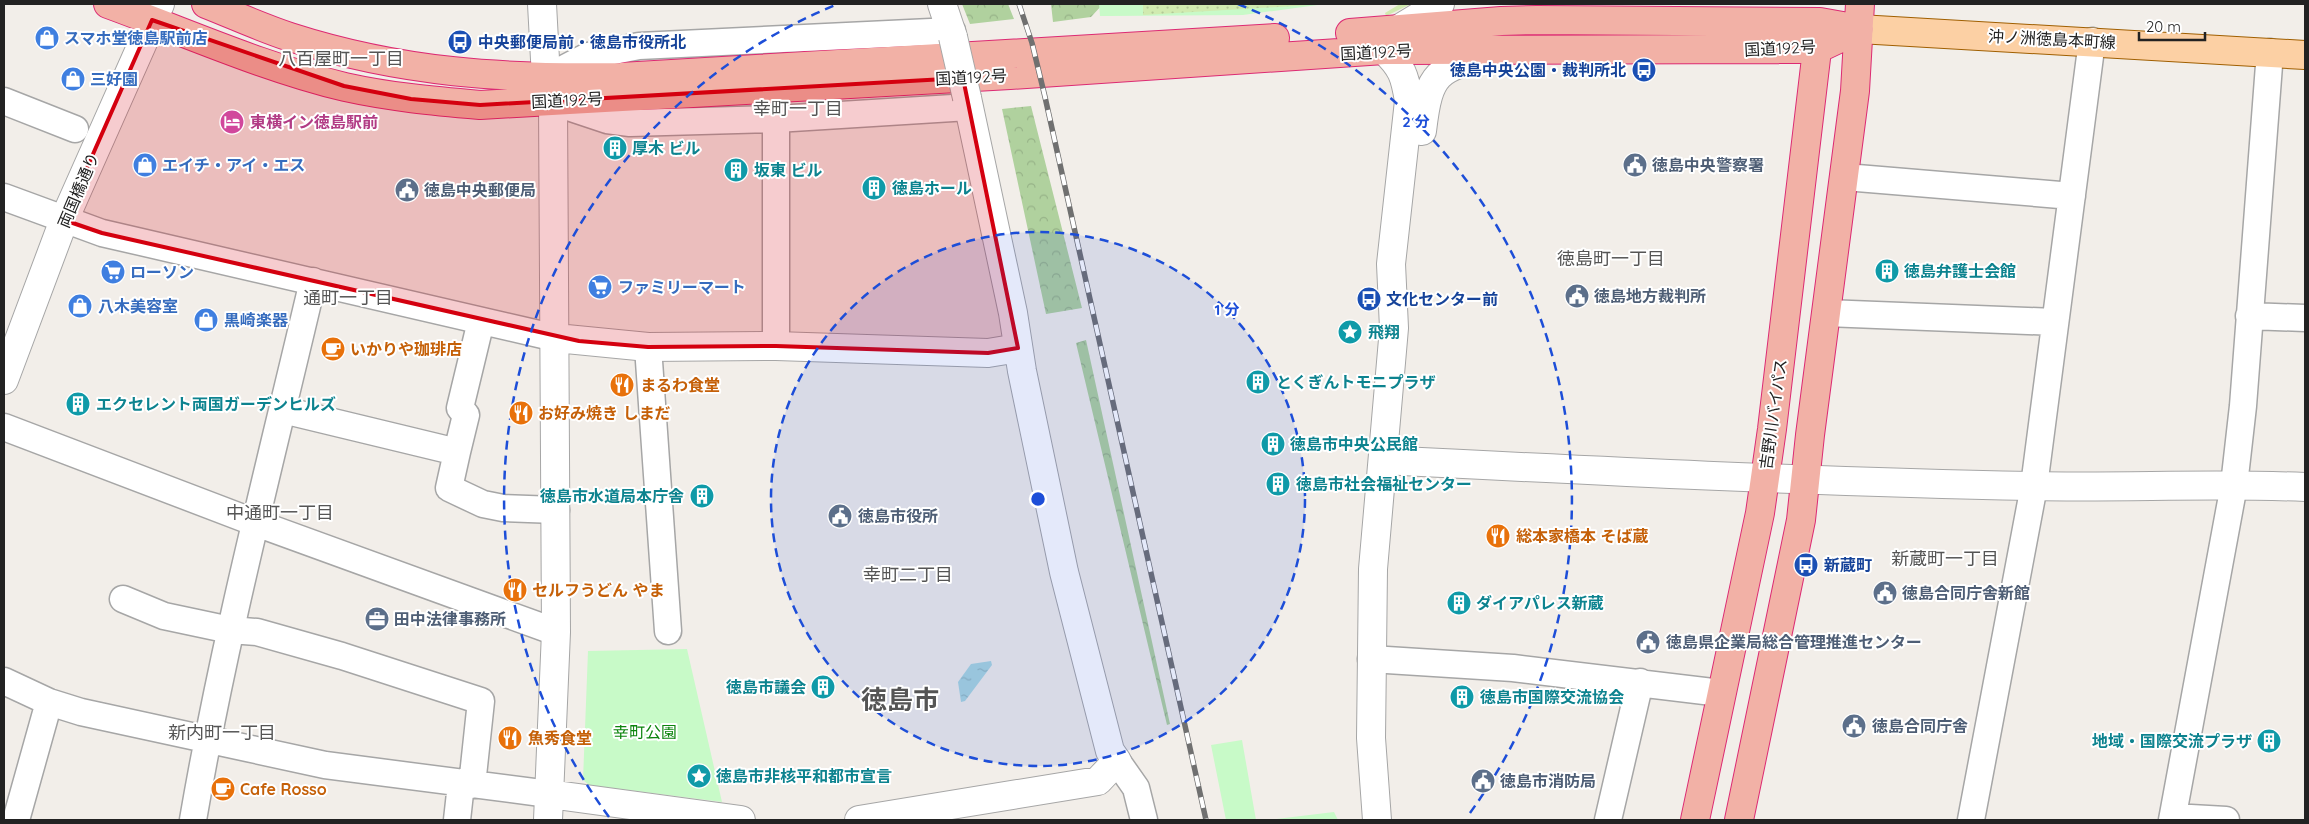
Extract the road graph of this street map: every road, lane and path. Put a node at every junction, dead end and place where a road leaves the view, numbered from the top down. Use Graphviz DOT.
graph roads {
  1 [pos="108,4"];
  2 [pos="206,4"];
  3 [pos="542,4"];
  4 [pos="942,4"];
  5 [pos="1440,4"];
  6 [pos="156,12"];
  7 [pos="1821,13"];
  8 [pos="1860,16"];
  9 [pos="952,34"];
  10 [pos="1390,40"];
  11 [pos="2092,41"];
  12 [pos="1816,49"];
  13 [pos="1506,50"];
  14 [pos="2270,52"];
  15 [pos="2305,55"];
  16 [pos="550,90"];
  17 [pos="4,101"];
  18 [pos="968,103"];
  19 [pos="776,119"];
  20 [pos="74,129"];
  21 [pos="1845,177"];
  22 [pos="2072,196"];
  23 [pos="4,197"];
  24 [pos="64,220"];
  25 [pos="314,281"];
  26 [pos="1826,313"];
  27 [pos="2249,316"];
  28 [pos="2305,318"];
  29 [pos="481,321"];
  30 [pos="2056,322"];
  31 [pos="1394,328"];
  32 [pos="556,338"];
  33 [pos="776,346"];
  34 [pos="648,347"];
  35 [pos="1018,348"];
  36 [pos="4,380"];
  37 [pos="283,410"];
  38 [pos="4,427"];
  39 [pos="457,452"];
  40 [pos="1382,460"];
  41 [pos="1765,478"];
  42 [pos="1806,479"];
  43 [pos="2234,485"];
  44 [pos="2034,486"];
  45 [pos="2305,487"];
  46 [pos="556,510"];
  47 [pos="256,523"];
  48 [pos="123,599"];
  49 [pos="230,630"];
  50 [pos="668,631"];
  51 [pos="556,632"];
  52 [pos="1371,659"];
  53 [pos="4,680"];
  54 [pos="1640,682"];
  55 [pos="1721,693"];
  56 [pos="49,702"];
  57 [pos="206,739"];
  58 [pos="1117,761"];
  59 [pos="467,784"];
  60 [pos="549,807"];
  61 [pos="642,814"];
  62 [pos="2173,819"];
  63 [pos="16,820"];
  64 [pos="192,820"];
  65 [pos="457,820"];
  66 [pos="741,820"];
  67 [pos="859,820"];
  68 [pos="1144,820"];
  69 [pos="1377,820"];
  70 [pos="1608,820"];
  71 [pos="1695,820"];
  72 [pos="1738,820"];
  73 [pos="1971,820"];
  74 [pos="2226,820"];
  1 -- 6 [label="highway, 国道192号"];
  2 -- 16 [label="highway, 国道192号"];
  3 -- 16 [label="street"];
  4 -- 9 [label="street"];
  5 -- 10 [label="street"];
  6 -- 16 [label="highway, 国道192号"];
  6 -- 24 [label="street, 両国橋通り"];
  7 -- 8 [label="highway, 国道192号"];
  7 -- 10 [label="highway, 国道192号"];
  7 -- 12 [label="highway, 吉野川バイパス"];
  8 -- 11 [label="main road, 沖ノ洲徳島本町線"];
  8 -- 12 [label="highway, 国道192号"];
  8 -- 21 [label="highway"];
  9 -- 16 [label="street"];
  9 -- 18 [label="street, bridge"];
  10 -- 13 [label="highway, 国道192号"];
  10 -- 16 [label="highway, 国道192号"];
  10 -- 31 [label="street"];
  11 -- 14 [label="main road, 沖ノ洲徳島本町線"];
  11 -- 22 [label="street"];
  12 -- 13 [label="highway, 国道192号"];
  12 -- 41 [label="highway, 吉野川バイパス"];
  13 -- 31 [label="street"];
  14 -- 15 [label="main road, 沖ノ洲徳島本町線"];
  14 -- 27 [label="street"];
  16 -- 19 [label="street"];
  16 -- 32 [label="street"];
  17 -- 20 [label="street"];
  18 -- 19 [label="street"];
  18 -- 35 [label="street"];
  19 -- 33 [label="street"];
  21 -- 22 [label="street"];
  21 -- 26 [label="highway"];
  22 -- 30 [label="street"];
  23 -- 24 [label="street"];
  24 -- 25 [label="street"];
  24 -- 36 [label="street, 両国橋通り"];
  25 -- 29 [label="street"];
  25 -- 37 [label="street"];
  26 -- 30 [label="street"];
  26 -- 42 [label="highway"];
  27 -- 28 [label="street"];
  27 -- 43 [label="street"];
  29 -- 32 [label="street"];
  29 -- 39 [label="street"];
  30 -- 44 [label="street"];
  31 -- 40 [label="street"];
  32 -- 34 [label="street"];
  32 -- 46 [label="street"];
  33 -- 34 [label="street"];
  33 -- 35 [label="street"];
  34 -- 50 [label="street"];
  35 -- 58 [label="street"];
  37 -- 39 [label="street"];
  37 -- 47 [label="street"];
  38 -- 47 [label="street"];
  39 -- 46 [label="street"];
  40 -- 41 [label="street"];
  40 -- 52 [label="street"];
  41 -- 42 [label="street"];
  41 -- 55 [label="highway, 吉野川バイパス"];
  42 -- 44 [label="street"];
  42 -- 72 [label="highway"];
  43 -- 44 [label="street"];
  43 -- 45 [label="street"];
  43 -- 62 [label="street"];
  44 -- 73 [label="street"];
  46 -- 51 [label="street"];
  47 -- 49 [label="street"];
  47 -- 51 [label="street"];
  48 -- 49 [label="street"];
  49 -- 57 [label="street"];
  49 -- 59 [label="street"];
  51 -- 60 [label="street"];
  52 -- 54 [label="street"];
  52 -- 69 [label="street"];
  53 -- 56 [label="street"];
  54 -- 55 [label="street"];
  54 -- 70 [label="street"];
  55 -- 71 [label="highway, 吉野川バイパス"];
  56 -- 57 [label="street"];
  56 -- 63 [label="street"];
  57 -- 59 [label="street"];
  57 -- 64 [label="street"];
  58 -- 67 [label="street"];
  58 -- 68 [label="street"];
  59 -- 60 [label="street"];
  59 -- 65 [label="street"];
  60 -- 61 [label="street"];
  61 -- 66 [label="street"];
  62 -- 74 [label="street"];
}
